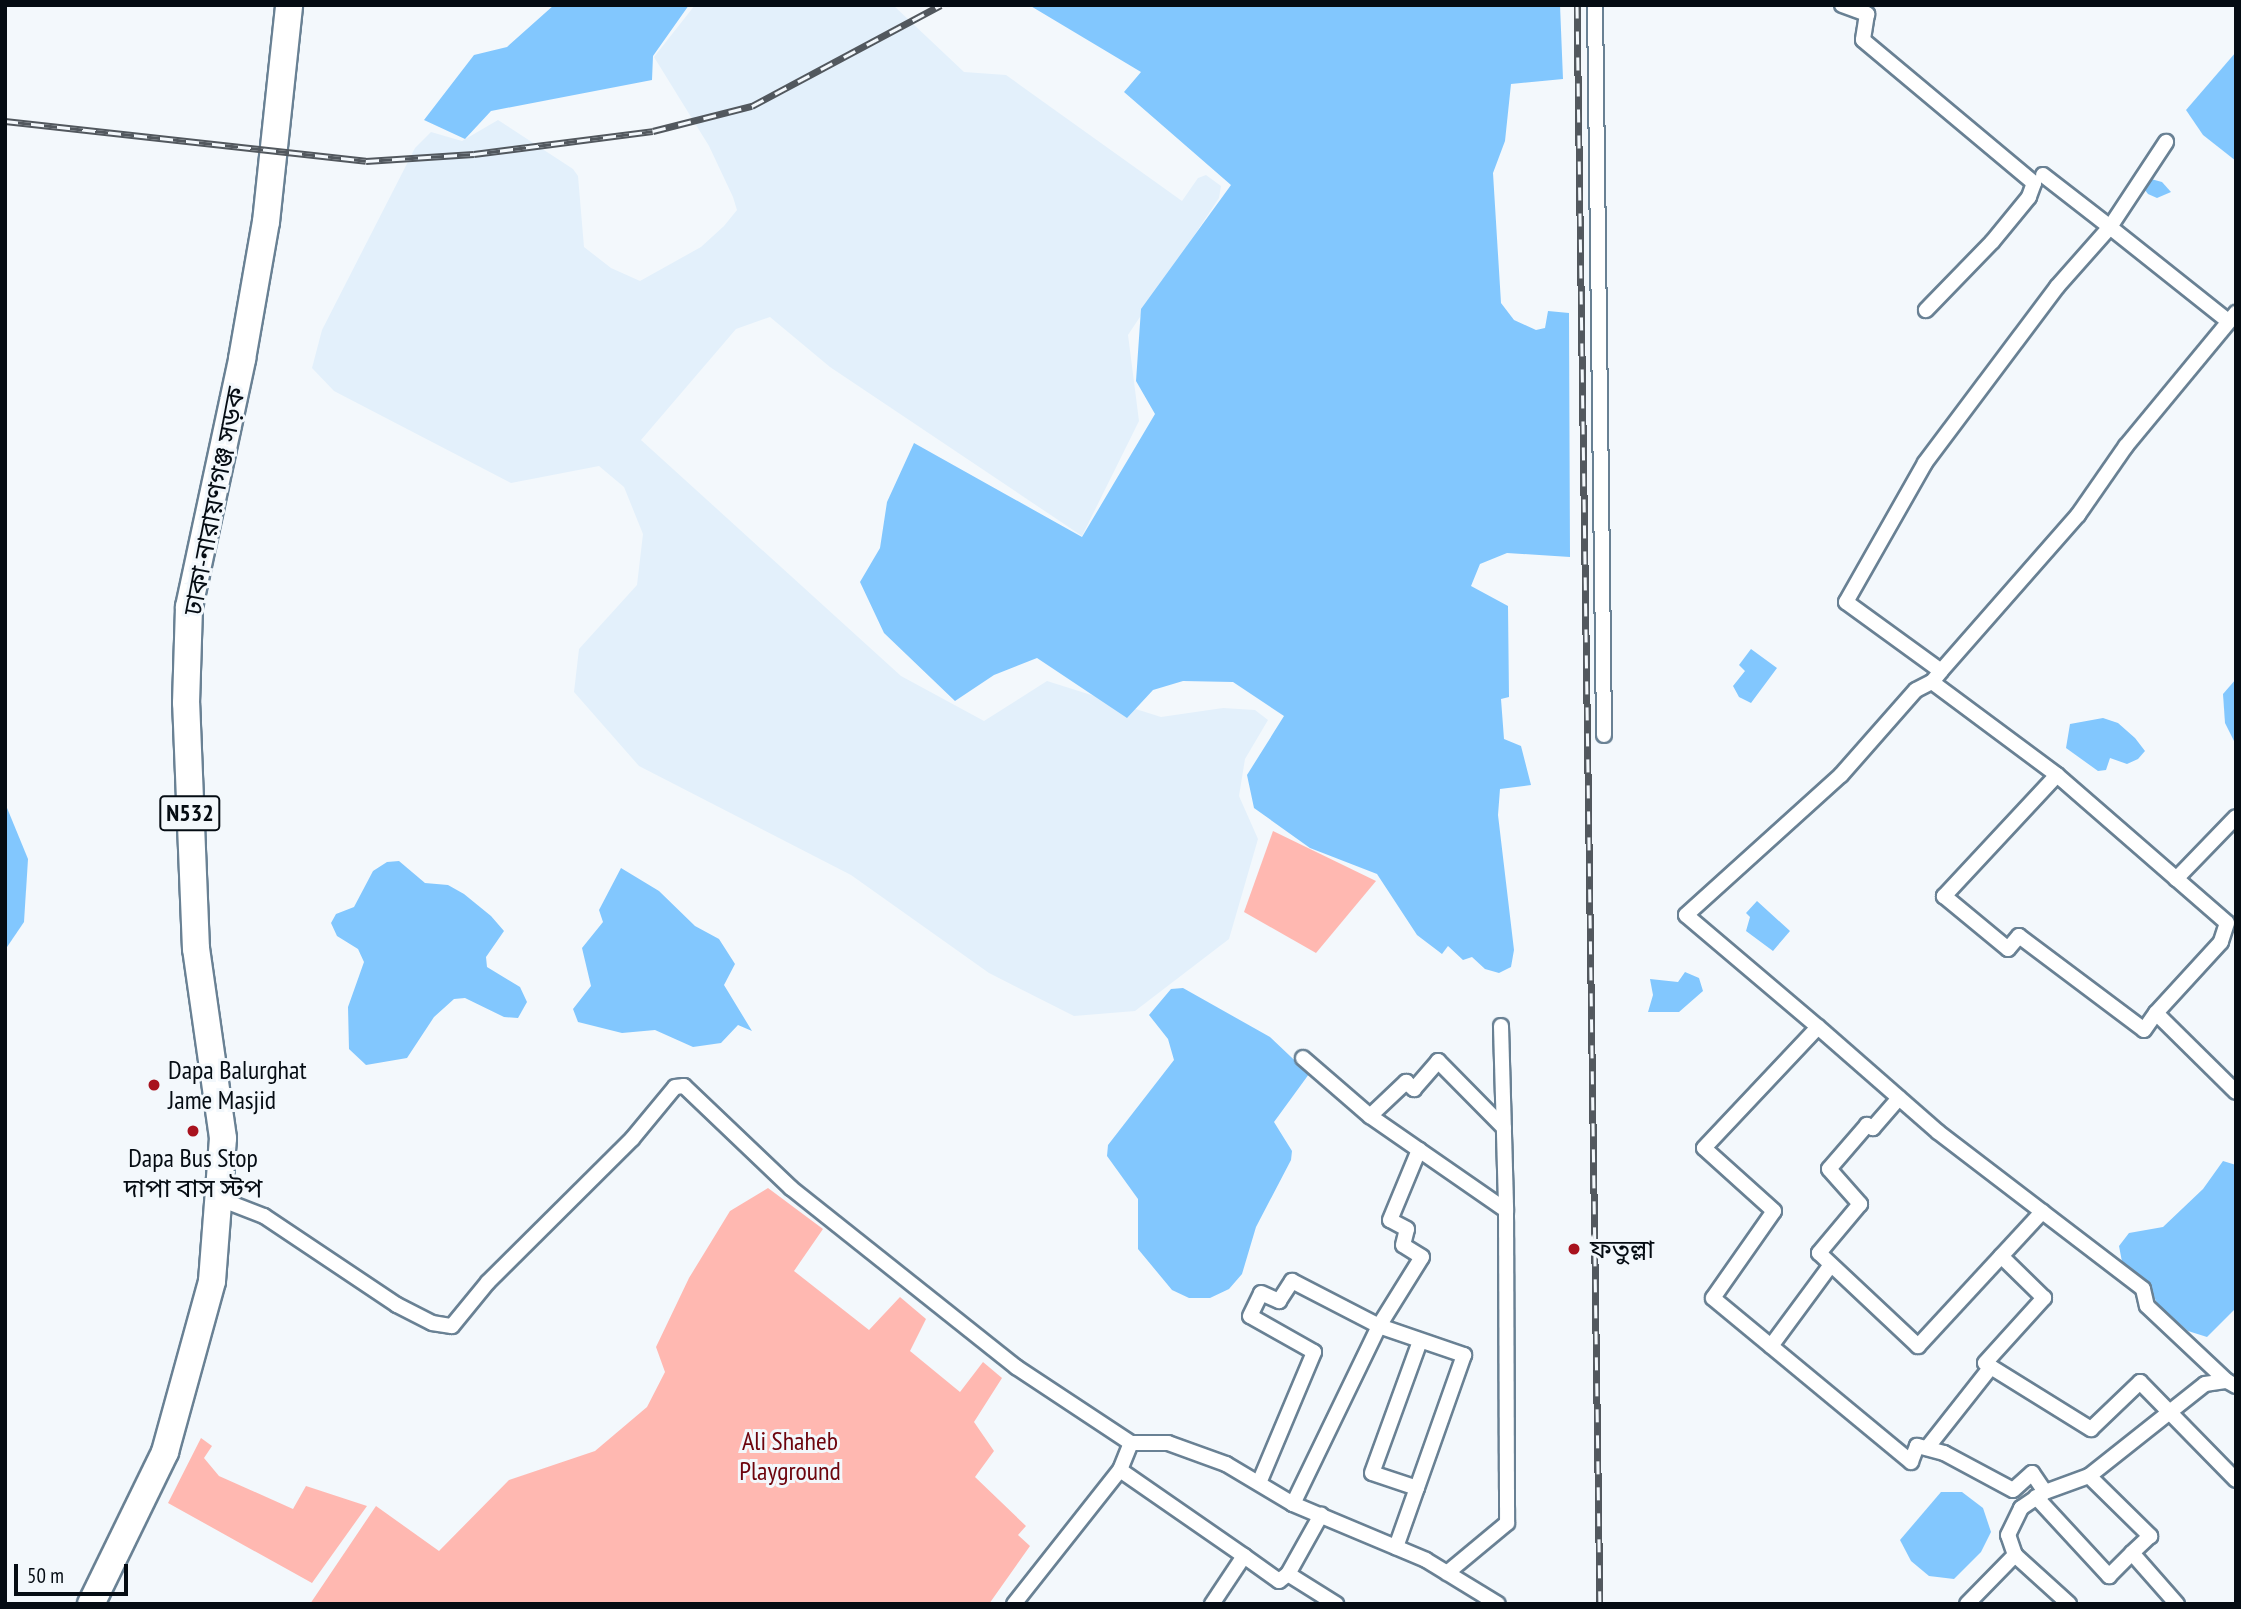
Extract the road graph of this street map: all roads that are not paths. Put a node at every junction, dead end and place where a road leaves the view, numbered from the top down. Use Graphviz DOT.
graph roads {
  1 [pos="289,5"];
  2 [pos="1595,5"];
  3 [pos="1842,5"];
  4 [pos="2166,142"];
  5 [pos="2043,175"];
  6 [pos="2110,227"];
  7 [pos="1926,310"];
  8 [pos="2232,317"];
  9 [pos="1936,677"];
  10 [pos="1604,735"];
  11 [pos="2057,775"];
  12 [pos="2236,817"];
  13 [pos="2176,878"];
  14 [pos="2156,1013"];
  15 [pos="1502,1026"];
  16 [pos="1818,1027"];
  17 [pos="1303,1058"];
  18 [pos="2236,1092"];
  19 [pos="1899,1098"];
  20 [pos="1370,1116"];
  21 [pos="1504,1128"];
  22 [pos="1419,1150"];
  23 [pos="220,1199"];
  24 [pos="1506,1210"];
  25 [pos="2042,1212"];
  26 [pos="2001,1256"];
  27 [pos="1830,1266"];
  28 [pos="1379,1326"];
  29 [pos="1420,1341"];
  30 [pos="1771,1346"];
  31 [pos="1990,1367"];
  32 [pos="2231,1384"];
  33 [pos="2172,1414"];
  34 [pos="1131,1443"];
  35 [pos="1927,1448"];
  36 [pos="1120,1470"];
  37 [pos="2089,1476"];
  38 [pos="2236,1480"];
  39 [pos="1259,1483"];
  40 [pos="1417,1488"];
  41 [pos="2040,1494"];
  42 [pos="1293,1504"];
  43 [pos="1321,1515"];
  44 [pos="1396,1547"];
  45 [pos="2132,1553"];
  46 [pos="2015,1555"];
  47 [pos="1244,1556"];
  48 [pos="1447,1573"];
  49 [pos="1287,1574"];
  50 [pos="1020,1602"];
  51 [pos="91,1604"];
  52 [pos="1212,1604"];
  53 [pos="1336,1604"];
  54 [pos="1498,1604"];
  55 [pos="1967,1604"];
  56 [pos="2069,1604"];
  57 [pos="2177,1604"];
  1 -- 23 [label="highway, ঢাকা-নারায়ণগঞ্জ সড়ক / N532"];
  2 -- 10 [label="street"];
  3 -- 7 [label="street"];
  4 -- 6 [label="street"];
  5 -- 6 [label="street"];
  6 -- 8 [label="street"];
  6 -- 9 [label="street"];
  8 -- 9 [label="street"];
  9 -- 11 [label="street"];
  9 -- 16 [label="street"];
  11 -- 13 [label="street"];
  11 -- 14 [label="street"];
  12 -- 13 [label="street"];
  13 -- 14 [label="street"];
  14 -- 18 [label="street"];
  15 -- 21 [label="street"];
  16 -- 19 [label="street"];
  16 -- 30 [label="street"];
  17 -- 20 [label="street"];
  19 -- 25 [label="street"];
  19 -- 27 [label="street"];
  20 -- 21 [label="street"];
  20 -- 22 [label="street"];
  21 -- 24 [label="street"];
  22 -- 24 [label="street"];
  22 -- 28 [label="street"];
  23 -- 34 [label="street"];
  23 -- 51 [label="highway, ঢাকা-নারায়ণগঞ্জ সড়ক / N532"];
  24 -- 48 [label="street"];
  25 -- 26 [label="street"];
  25 -- 32 [label="street"];
  26 -- 27 [label="street"];
  26 -- 31 [label="street"];
  27 -- 30 [label="street"];
  28 -- 29 [label="street"];
  28 -- 39 [label="street"];
  28 -- 42 [label="street"];
  29 -- 40 [label="street"];
  29 -- 40 [label="street"];
  30 -- 35 [label="street"];
  31 -- 33 [label="street"];
  31 -- 35 [label="street"];
  32 -- 33 [label="street"];
  33 -- 37 [label="street"];
  33 -- 38 [label="street"];
  34 -- 36 [label="street"];
  34 -- 39 [label="street"];
  35 -- 41 [label="street"];
  36 -- 47 [label="street"];
  36 -- 50 [label="street"];
  37 -- 41 [label="street"];
  37 -- 45 [label="street"];
  39 -- 42 [label="street"];
  40 -- 44 [label="street"];
  41 -- 45 [label="street"];
  41 -- 46 [label="street"];
  42 -- 43 [label="street"];
  43 -- 44 [label="street"];
  43 -- 49 [label="street"];
  44 -- 48 [label="street"];
  45 -- 57 [label="street"];
  46 -- 55 [label="street"];
  46 -- 56 [label="street"];
  47 -- 49 [label="street"];
  47 -- 52 [label="street"];
  48 -- 54 [label="street"];
  49 -- 53 [label="street"];
}
